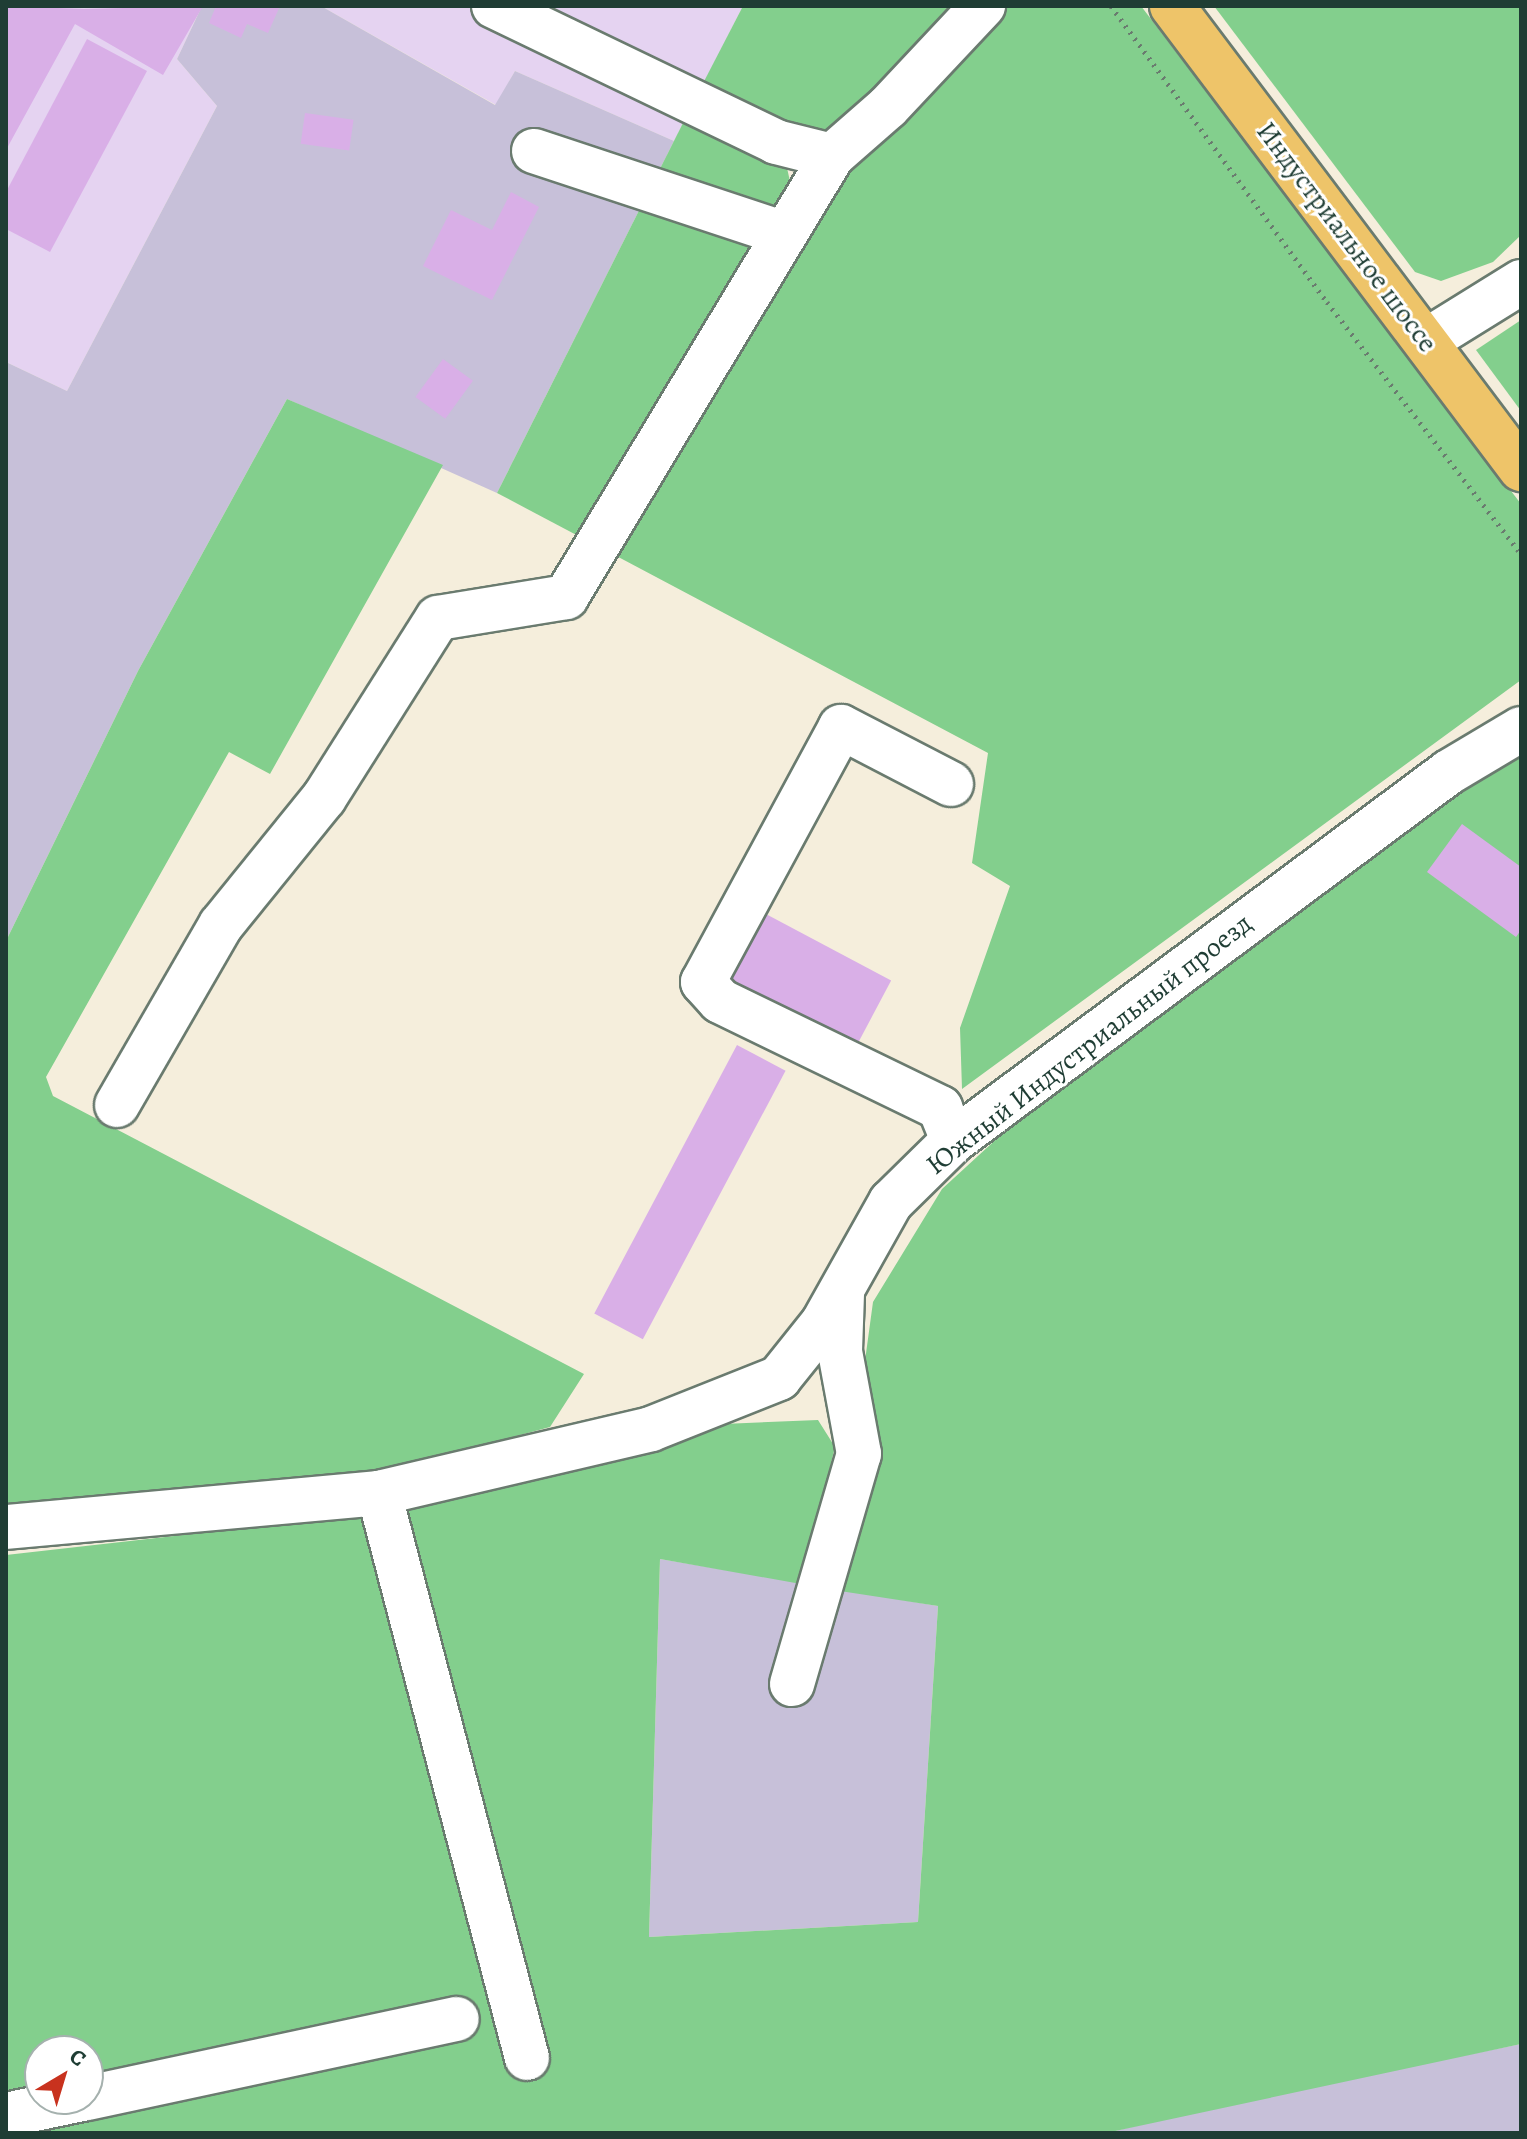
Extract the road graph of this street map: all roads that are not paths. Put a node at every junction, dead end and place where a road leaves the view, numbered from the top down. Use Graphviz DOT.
graph roads {
  1 [pos="494,6"];
  2 [pos="983,6"];
  3 [pos="1172,6"];
  4 [pos="534,151"];
  5 [pos="832,156"];
  6 [pos="785,234"];
  7 [pos="1521,282"];
  8 [pos="1426,341"];
  9 [pos="1521,469"];
  10 [pos="1521,729"];
  11 [pos="951,784"];
  12 [pos="117,1105"];
  13 [pos="953,1141"];
  14 [pos="842,1289"];
  15 [pos="379,1493"];
  16 [pos="6,1527"];
  17 [pos="792,1684"];
  18 [pos="457,2019"];
  19 [pos="527,2058"];
  20 [pos="104,2095"];
  1 -- 5 [label="lane"];
  2 -- 5 [label="lane"];
  3 -- 8 [label="main road, Индустриальное шоссе"];
  4 -- 6 [label="lane"];
  5 -- 6 [label="lane"];
  6 -- 12 [label="lane"];
  7 -- 8 [label="lane"];
  8 -- 9 [label="main road, Индустриальное шоссе"];
  10 -- 13 [label="lane, Южный Индустриальный проезд"];
  11 -- 13 [label="lane"];
  13 -- 14 [label="lane, Южный Индустриальный проезд"];
  14 -- 15 [label="lane, Южный Индустриальный проезд"];
  14 -- 17 [label="lane"];
  15 -- 16 [label="lane, Южный Индустриальный проезд"];
  15 -- 19 [label="lane"];
  18 -- 20 [label="lane"];
}
